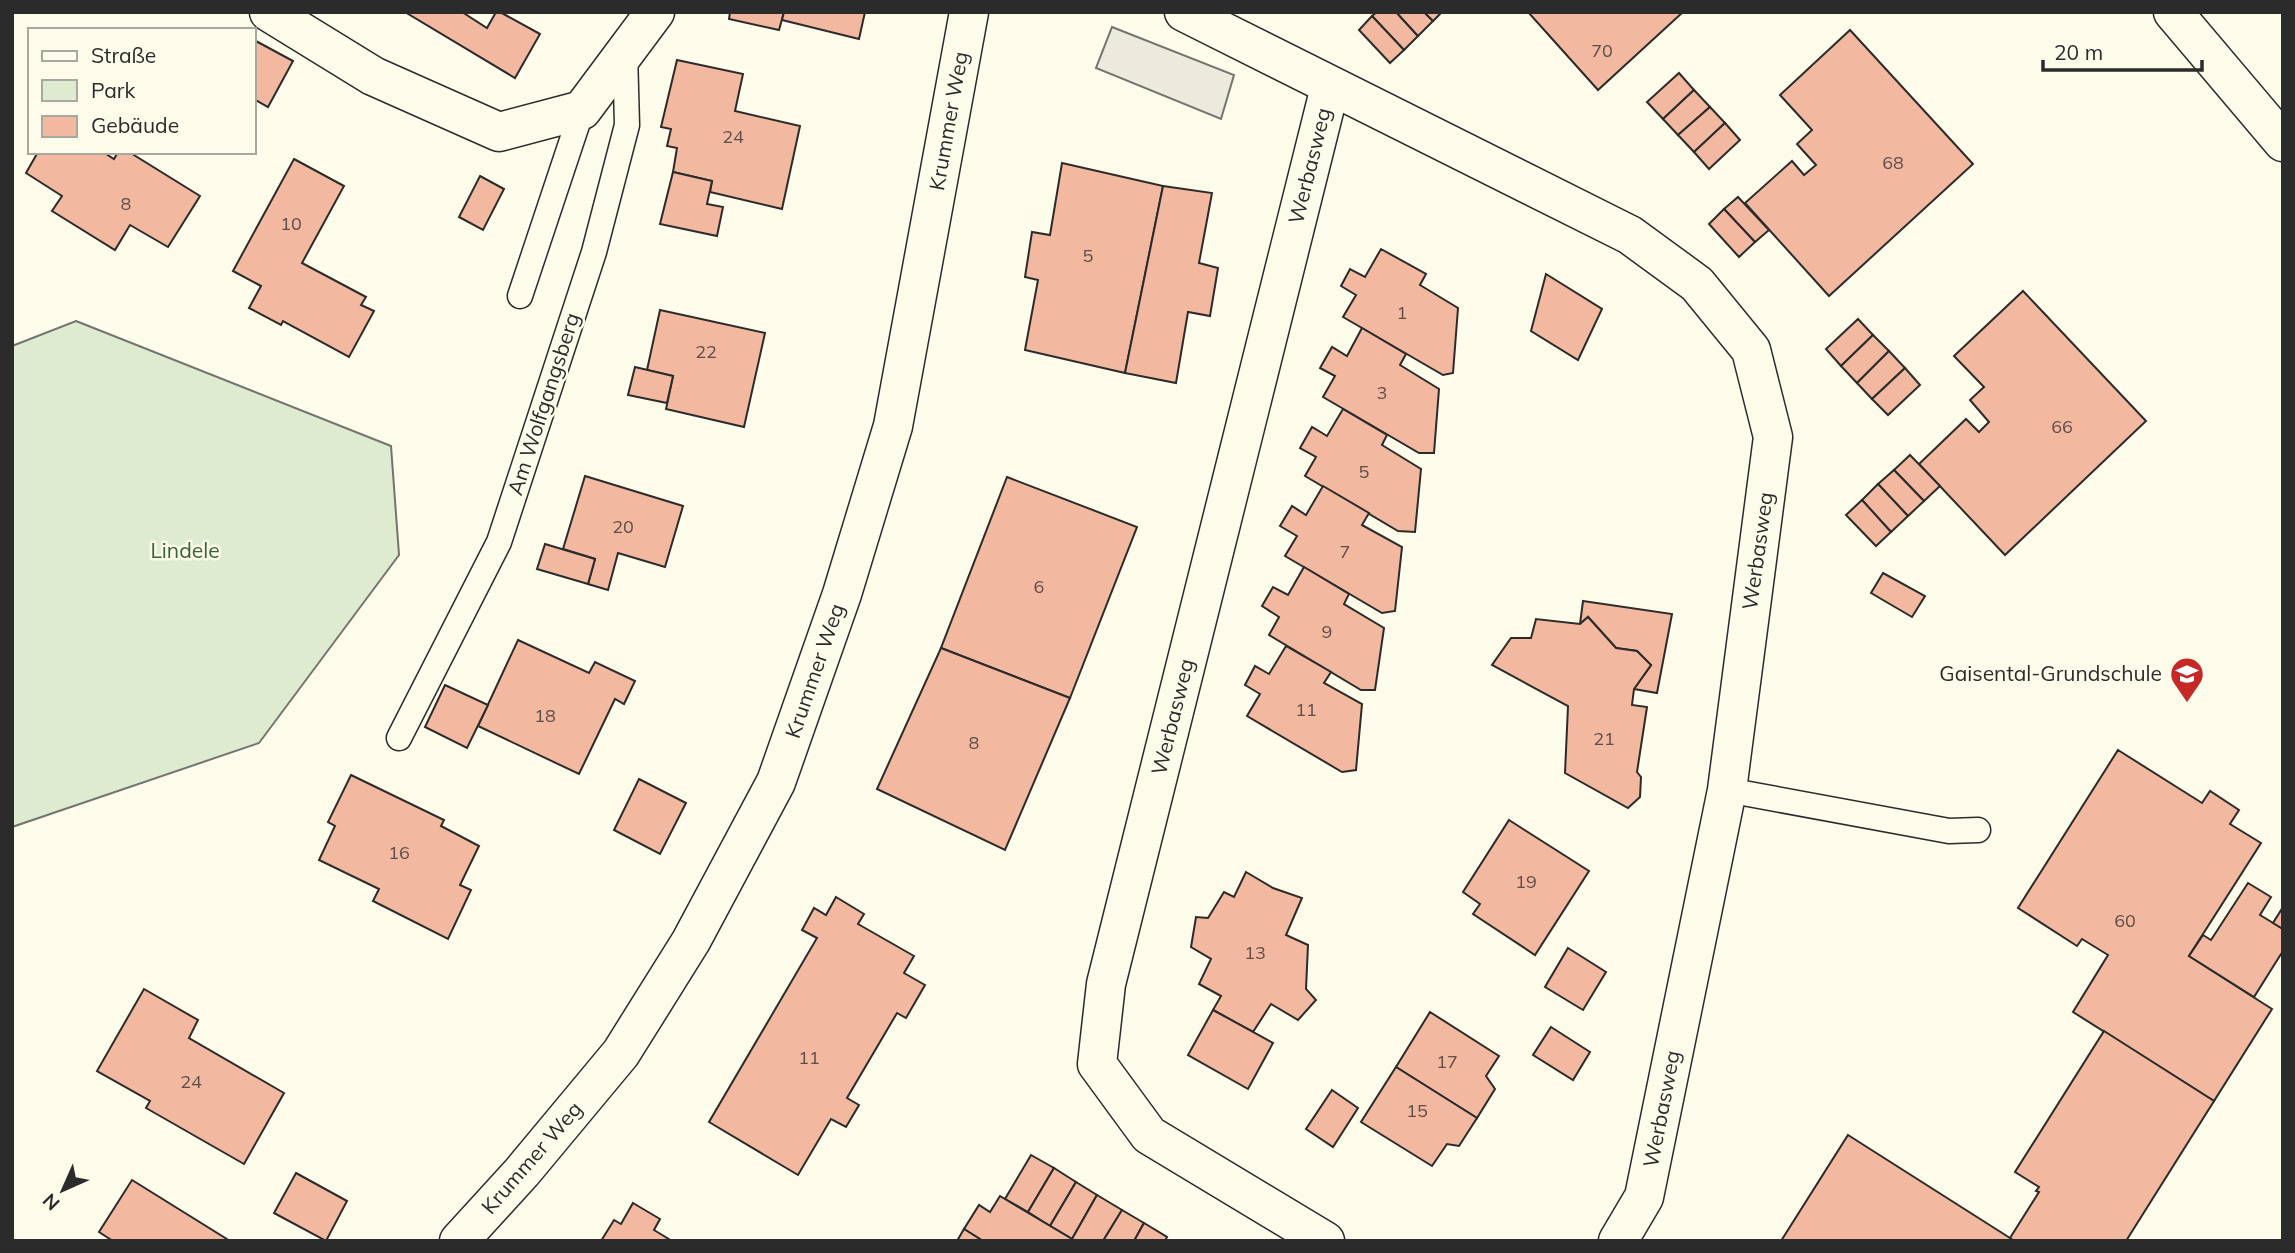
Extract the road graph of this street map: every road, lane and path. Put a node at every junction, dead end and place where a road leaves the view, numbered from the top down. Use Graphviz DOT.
graph roads {
  1 [pos="269,12"];
  2 [pos="655,12"];
  3 [pos="969,12"];
  4 [pos="1184,12"];
  5 [pos="2173,12"];
  6 [pos="625,52"];
  7 [pos="1330,87"];
  8 [pos="582,110"];
  9 [pos="2283,142"];
  10 [pos="520,296"];
  11 [pos="399,738"];
  12 [pos="1727,790"];
  13 [pos="1978,830"];
  14 [pos="459,1241"];
  15 [pos="1325,1241"];
  16 [pos="1618,1241"];
  1 -- 8 [label="street"];
  2 -- 6 [label="street"];
  3 -- 14 [label="street, Krummer Weg"];
  4 -- 7 [label="street, Werbasweg"];
  5 -- 9 [label="street"];
  6 -- 8 [label="street"];
  6 -- 11 [label="lane, Am Wolfgangsberg"];
  7 -- 12 [label="street, Werbasweg"];
  7 -- 15 [label="street, Werbasweg"];
  8 -- 10 [label="lane"];
  12 -- 13 [label="lane"];
  12 -- 16 [label="street, Werbasweg"];
}
